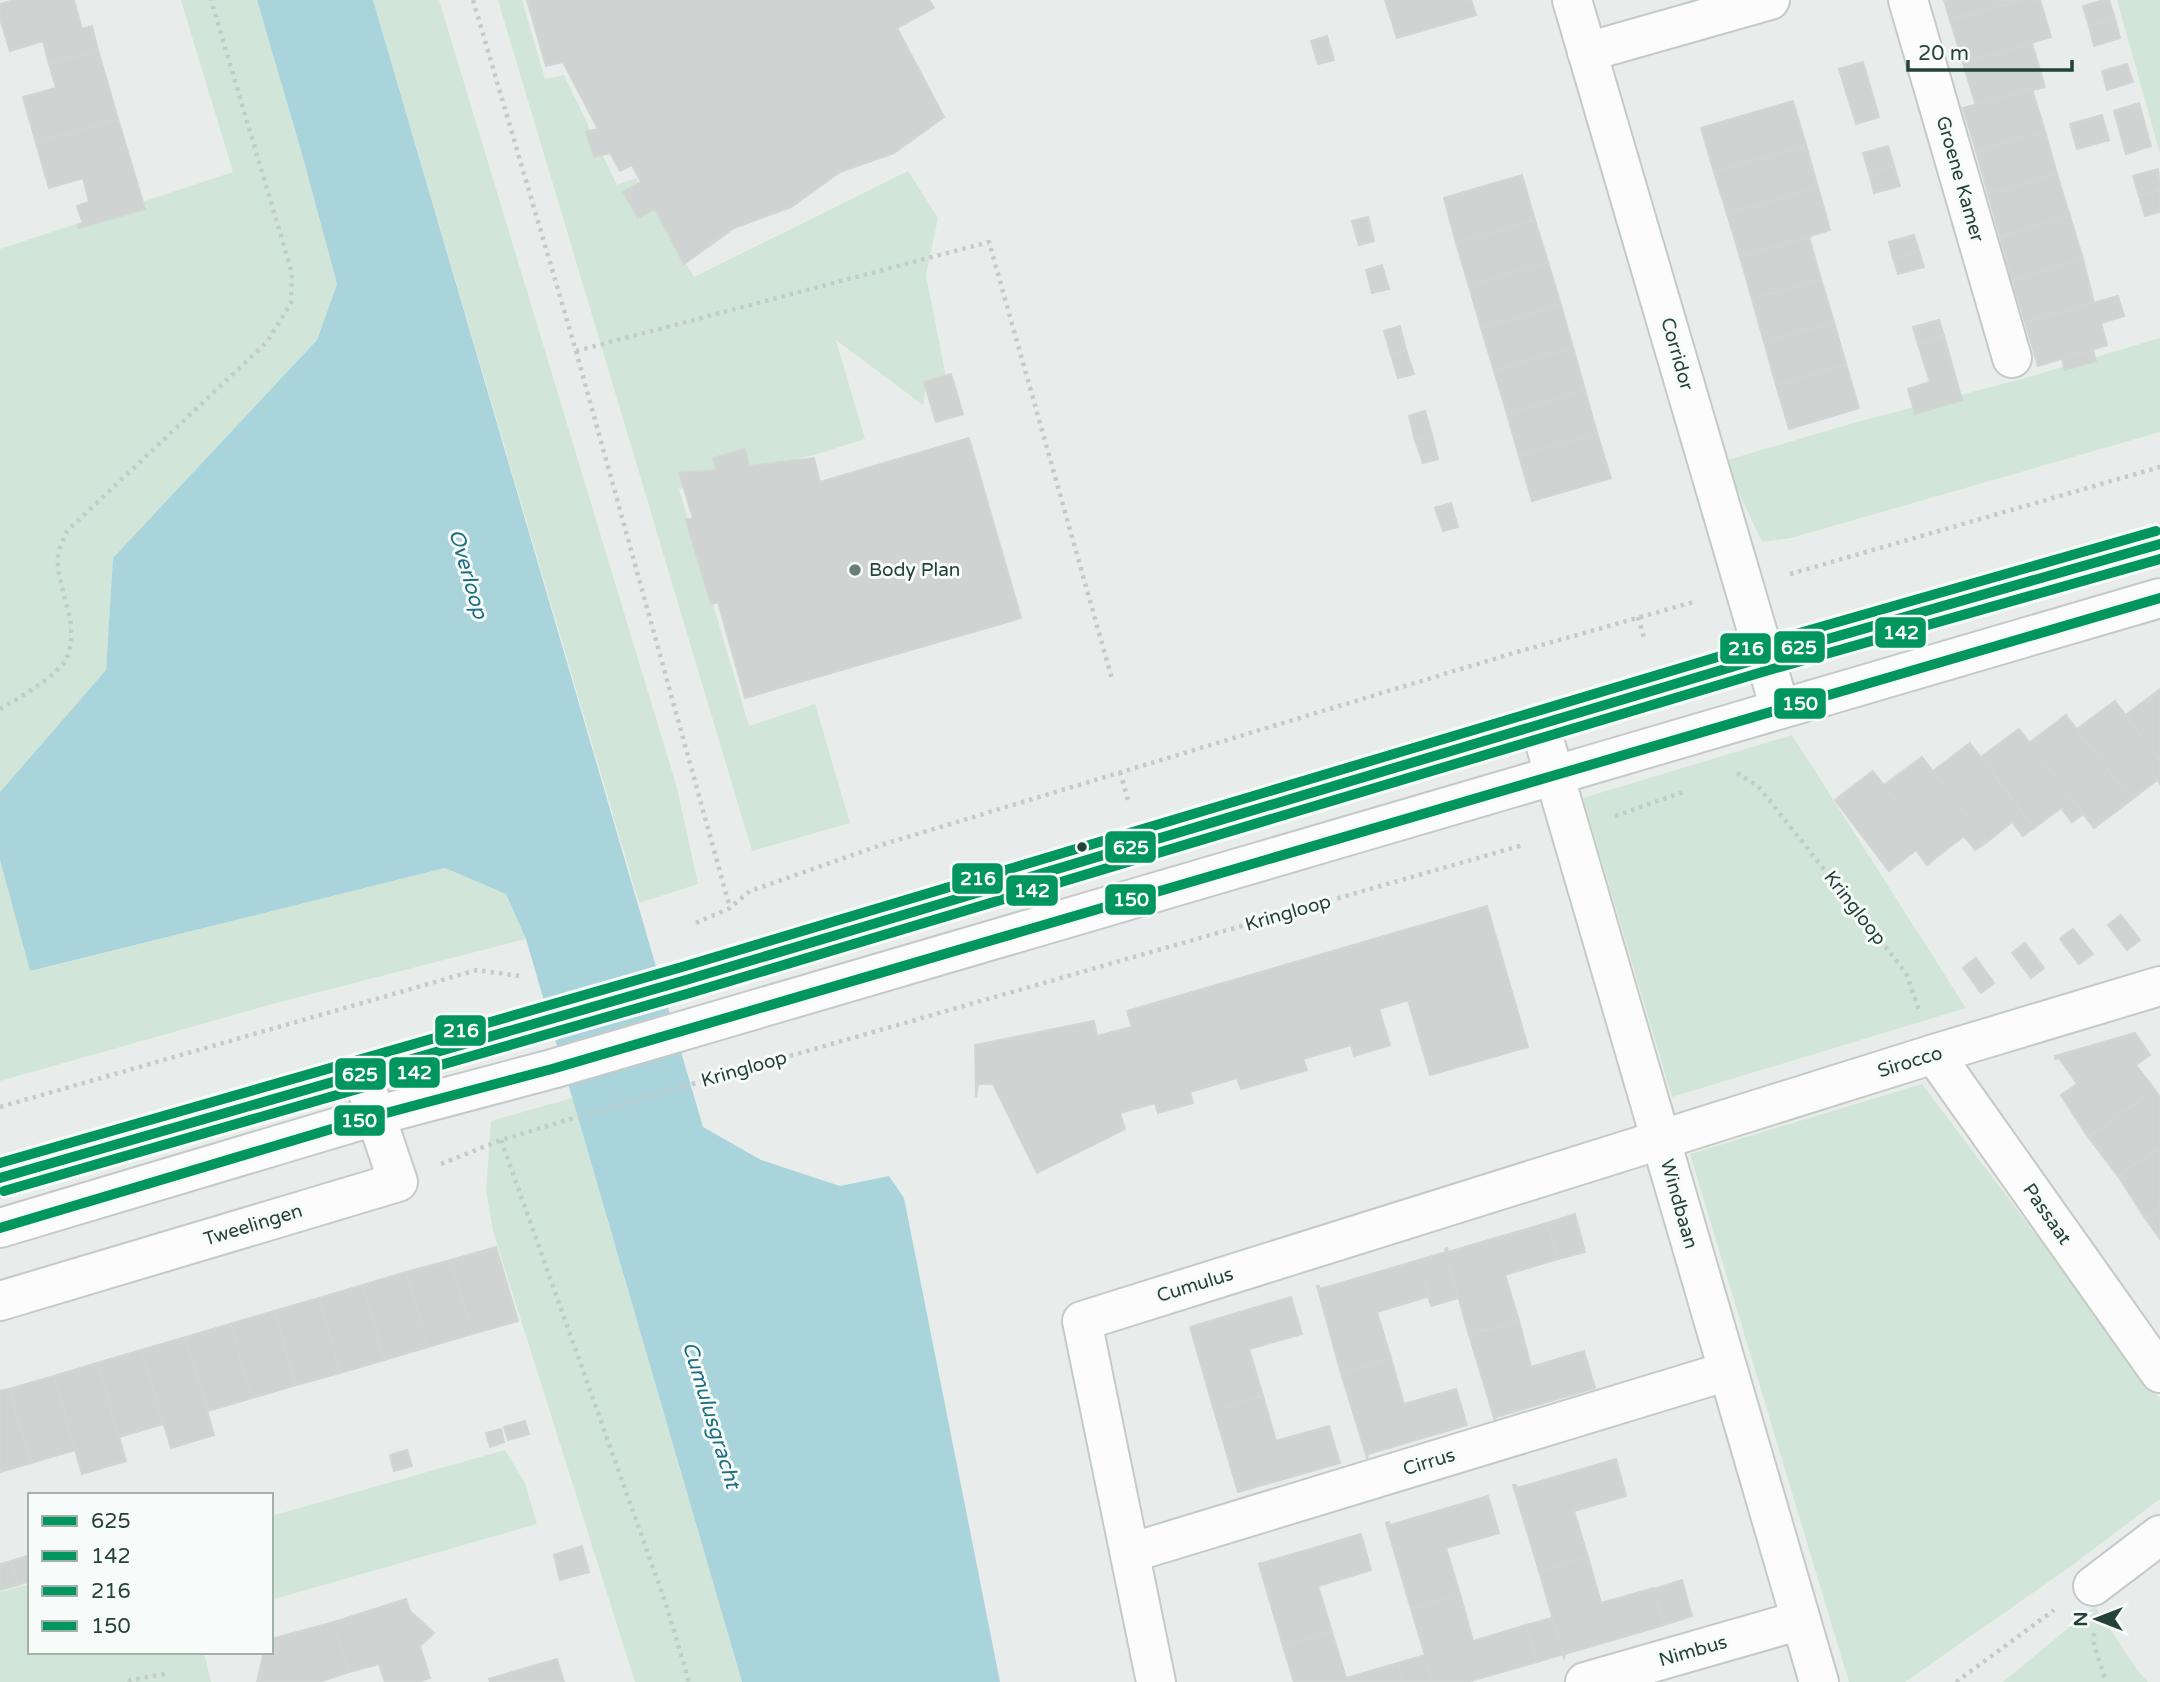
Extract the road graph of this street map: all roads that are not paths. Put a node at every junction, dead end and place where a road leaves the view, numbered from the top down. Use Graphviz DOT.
graph roads {
  1 [pos="1572,0"];
  2 [pos="1770,0"];
  3 [pos="1908,0"];
  4 [pos="1587,52"];
  5 [pos="2012,358"];
  6 [pos="2160,544"];
  7 [pos="2160,598"];
  8 [pos="1765,657"];
  9 [pos="1780,709"];
  10 [pos="1540,726"];
  11 [pos="1553,774"];
  12 [pos="2160,986"];
  13 [pos="1934,1054"];
  14 [pos="362,1075"];
  15 [pos="375,1116"];
  16 [pos="1660,1140"];
  17 [pos="0,1178"];
  18 [pos="0,1228"];
  19 [pos="0,1301"];
  20 [pos="1728,1371"];
  21 [pos="2160,1373"];
  22 [pos="2160,1535"];
  23 [pos="1130,1553"];
  24 [pos="2093,1586"];
  25 [pos="1801,1620"];
  26 [pos="1156,1682"];
  27 [pos="1585,1682"];
  28 [pos="1819,1682"];
  1 -- 4 [label="street, Corridor"];
  2 -- 4 [label="street"];
  3 -- 5 [label="street, Groene Kamer"];
  4 -- 8 [label="street, Corridor"];
  6 -- 8 [label="street"];
  7 -- 9 [label="street"];
  8 -- 9 [label="street, Corridor"];
  8 -- 10 [label="street"];
  9 -- 11 [label="street"];
  10 -- 11 [label="street, Windbaan"];
  10 -- 14 [label="street"];
  11 -- 15 [label="street"];
  11 -- 16 [label="street, Windbaan"];
  12 -- 13 [label="street, Sirocco"];
  13 -- 16 [label="street, Sirocco"];
  13 -- 21 [label="street, Passaat"];
  14 -- 15 [label="street"];
  14 -- 17 [label="street"];
  15 -- 18 [label="street"];
  15 -- 19 [label="street, Tweelingen"];
  16 -- 20 [label="street, Windbaan"];
  16 -- 23 [label="street, Cumulus"];
  20 -- 23 [label="street, Cirrus"];
  20 -- 25 [label="street, Windbaan"];
  22 -- 24 [label="street"];
  23 -- 26 [label="street, Cumulus"];
  25 -- 27 [label="street, Nimbus"];
  25 -- 28 [label="street, Windbaan"];
}
